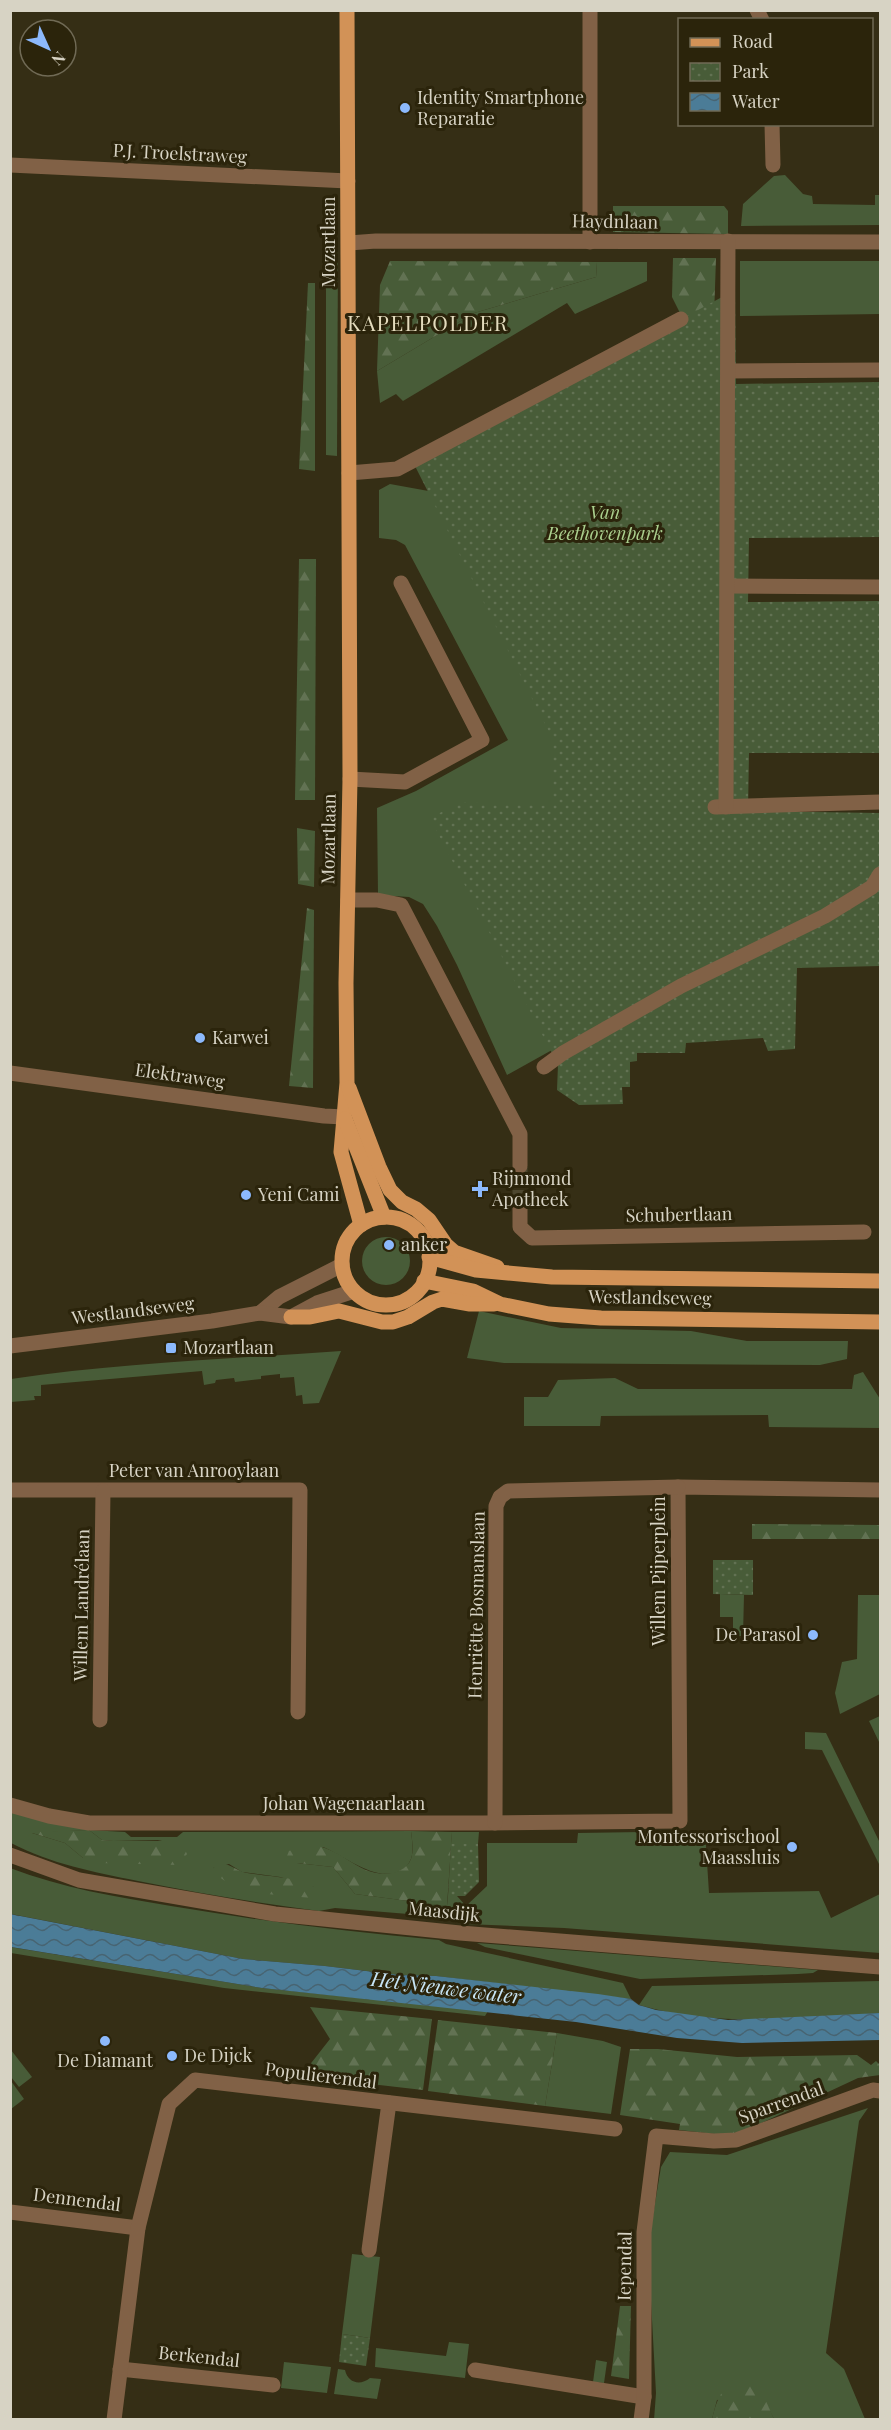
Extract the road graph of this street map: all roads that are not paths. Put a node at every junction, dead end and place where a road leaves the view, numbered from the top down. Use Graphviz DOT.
graph roads {
  1 [pos="347,10"];
  2 [pos="590,10"];
  3 [pos="772,126"];
  4 [pos="10,165"];
  5 [pos="772,165"];
  6 [pos="348,181"];
  7 [pos="728,241"];
  8 [pos="590,242"];
  9 [pos="349,243"];
  10 [pos="880,243"];
  11 [pos="681,319"];
  12 [pos="880,370"];
  13 [pos="728,371"];
  14 [pos="349,473"];
  15 [pos="401,584"];
  16 [pos="728,586"];
  17 [pos="880,587"];
  18 [pos="350,779"];
  19 [pos="880,802"];
  20 [pos="880,874"];
  21 [pos="348,900"];
  22 [pos="544,1067"];
  23 [pos="10,1073"];
  24 [pos="347,1083"];
  25 [pos="344,1117"];
  26 [pos="520,1166"];
  27 [pos="520,1205"];
  28 [pos="384,1217"];
  29 [pos="361,1225"];
  30 [pos="864,1232"];
  31 [pos="429,1257"];
  32 [pos="342,1265"];
  33 [pos="511,1273"];
  34 [pos="424,1281"];
  35 [pos="880,1281"];
  36 [pos="354,1291"];
  37 [pos="500,1304"];
  38 [pos="260,1313"];
  39 [pos="291,1317"];
  40 [pos="880,1322"];
  41 [pos="10,1346"];
  42 [pos="678,1487"];
  43 [pos="10,1490"];
  44 [pos="880,1490"];
  45 [pos="103,1491"];
  46 [pos="298,1712"];
  47 [pos="100,1720"];
  48 [pos="10,1805"];
  49 [pos="680,1821"];
  50 [pos="495,1823"];
  51 [pos="10,1855"];
  52 [pos="880,1967"];
  53 [pos="880,2091"];
  54 [pos="389,2103"];
  55 [pos="615,2129"];
  56 [pos="656,2136"];
  57 [pos="10,2212"];
  58 [pos="138,2228"];
  59 [pos="369,2250"];
  60 [pos="120,2368"];
  61 [pos="475,2370"];
  62 [pos="273,2385"];
  63 [pos="644,2397"];
  64 [pos="114,2420"];
  65 [pos="641,2420"];
  1 -- 6 [label="main road, Mozartlaan"];
  2 -- 8 [label="street"];
  3 -- 5 [label="street"];
  4 -- 6 [label="street, P.J. Troelstraweg"];
  6 -- 9 [label="main road, Mozartlaan"];
  7 -- 8 [label="street, Haydnlaan"];
  7 -- 10 [label="street, Haydnlaan"];
  7 -- 13 [label="street"];
  8 -- 9 [label="street, Haydnlaan"];
  9 -- 14 [label="main road, Mozartlaan"];
  11 -- 14 [label="street"];
  12 -- 13 [label="street"];
  13 -- 16 [label="street"];
  14 -- 18 [label="main road, Mozartlaan"];
  15 -- 18 [label="street, Mozartlaan"];
  16 -- 17 [label="street"];
  16 -- 19 [label="street"];
  18 -- 21 [label="main road, Mozartlaan"];
  20 -- 22 [label="street"];
  21 -- 24 [label="main road, Mozartlaan"];
  21 -- 26 [label="street, Mozartlaan"];
  23 -- 25 [label="street, Elektraweg"];
  24 -- 25 [label="main road, Mozartlaan"];
  24 -- 33 [label="main road"];
  25 -- 28 [label="main road, Mozartlaan"];
  25 -- 29 [label="main road, Mozartlaan"];
  27 -- 30 [label="street, Schubertlaan"];
  28 -- 29 [label="main road"];
  28 -- 31 [label="main road"];
  29 -- 32 [label="main road"];
  31 -- 33 [label="main road, Westlandseweg"];
  31 -- 34 [label="main road"];
  32 -- 36 [label="main road"];
  32 -- 38 [label="street, Westlandseweg"];
  33 -- 35 [label="main road, Westlandseweg"];
  34 -- 36 [label="main road"];
  34 -- 37 [label="main road, Westlandseweg"];
  36 -- 39 [label="street"];
  37 -- 39 [label="main road"];
  37 -- 40 [label="main road, Westlandseweg"];
  38 -- 39 [label="street, Westlandseweg"];
  38 -- 41 [label="street, Westlandseweg"];
  42 -- 44 [label="street, Willem Pijperplein"];
  42 -- 49 [label="street, Willem Pijperplein"];
  42 -- 50 [label="street, Henriëtte Bosmanslaan"];
  43 -- 45 [label="street, Peter van Anrooylaan"];
  45 -- 46 [label="street, Peter van Anrooylaan"];
  45 -- 47 [label="street, Willem Landrélaan"];
  48 -- 50 [label="street, Johan Wagenaarlaan"];
  49 -- 50 [label="street, Johan Wagenaarlaan"];
  51 -- 52 [label="street, Maasdijk"];
  53 -- 56 [label="street, Sparrendal"];
  54 -- 55 [label="street, Populierendal"];
  54 -- 58 [label="street, Populierendal"];
  54 -- 59 [label="street, Populierendal"];
  56 -- 63 [label="street, Iependal"];
  57 -- 58 [label="street, Dennendal"];
  58 -- 60 [label="street"];
  60 -- 62 [label="street, Berkendal"];
  60 -- 64 [label="street"];
  61 -- 63 [label="street"];
  63 -- 65 [label="street, Iependal"];
}
